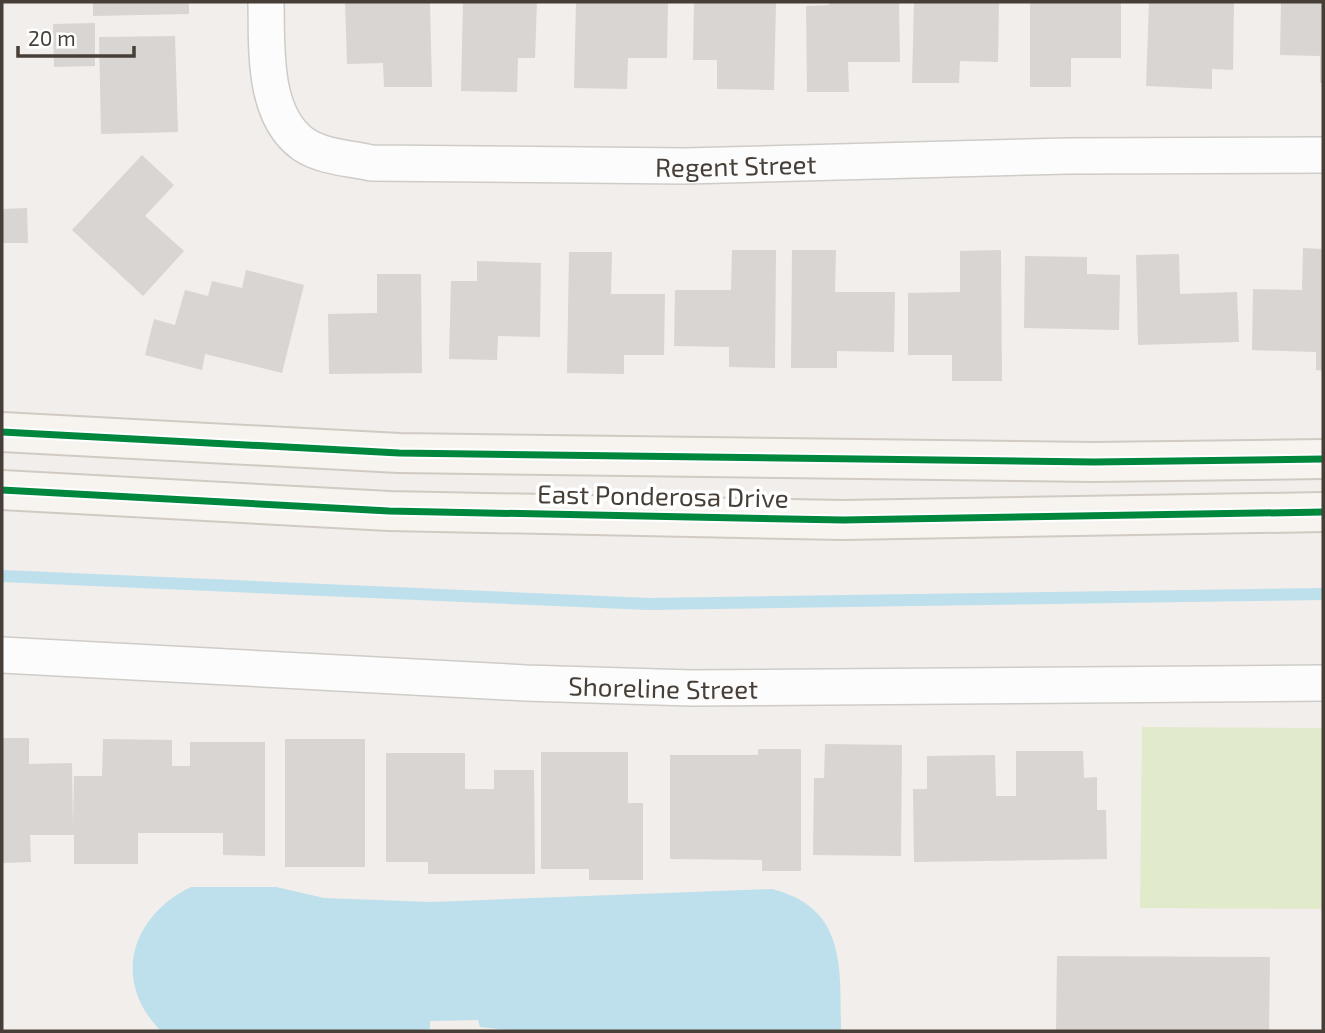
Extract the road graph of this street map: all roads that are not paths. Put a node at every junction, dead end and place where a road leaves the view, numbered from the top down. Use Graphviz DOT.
graph roads {
  1 [pos="266,2"];
  2 [pos="1323,155"];
  3 [pos="2,432"];
  4 [pos="1323,459"];
  5 [pos="2,491"];
  6 [pos="1323,512"];
  7 [pos="2,655"];
  8 [pos="1323,683"];
  1 -- 2 [label="street, Regent Street"];
  3 -- 4 [label="main road, East Ponderosa Drive"];
  5 -- 6 [label="main road, East Ponderosa Drive"];
  7 -- 8 [label="street, Shoreline Street"];
}
